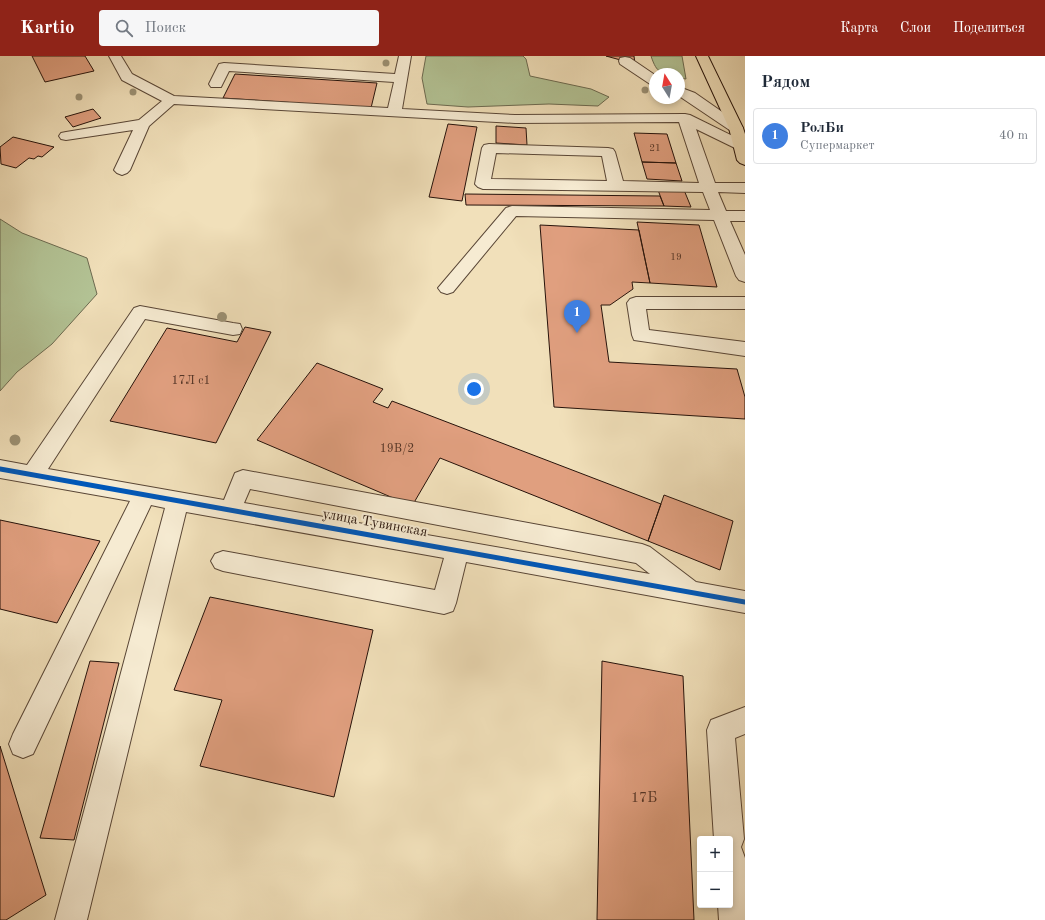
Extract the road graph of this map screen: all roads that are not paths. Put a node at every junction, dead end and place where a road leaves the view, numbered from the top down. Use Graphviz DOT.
graph roads {
  1 [pos="115,56"];
  2 [pos="405,56"];
  3 [pos="702,56"];
  4 [pos="625,61"];
  5 [pos="649,76"];
  6 [pos="401,78"];
  7 [pos="216,84"];
  8 [pos="685,94"];
  9 [pos="171,100"];
  10 [pos="394,113"];
  11 [pos="685,118"];
  12 [pos="737,122"];
  13 [pos="142,124"];
  14 [pos="66,136"];
  15 [pos="743,154"];
  16 [pos="122,170"];
  17 [pos="616,185"];
  18 [pos="708,186"];
  19 [pos="745,188"];
  20 [pos="720,216"];
  21 [pos="745,216"];
  22 [pos="745,276"];
  23 [pos="447,288"];
  24 [pos="745,303"];
  25 [pos="233,329"];
  26 [pos="745,349"];
  27 [pos="0,469"];
  28 [pos="32,475"];
  29 [pos="145,494"];
  30 [pos="178,500"];
  31 [pos="230,510"];
  32 [pos="458,550"];
  33 [pos="223,561"];
  34 [pos="691,592"];
  35 [pos="745,602"];
  36 [pos="745,720"];
  37 [pos="23,744"];
  38 [pos="729,836"];
  39 [pos="731,872"];
  40 [pos="71,920"];
  41 [pos="735,920"];
  1 -- 9 [label="street"];
  2 -- 6 [label="street"];
  3 -- 12 [label="main road"];
  4 -- 5 [label="street"];
  6 -- 7 [label="street"];
  6 -- 10 [label="street"];
  8 -- 12 [label="street"];
  9 -- 10 [label="street"];
  9 -- 13 [label="street"];
  10 -- 11 [label="street"];
  11 -- 15 [label="street"];
  11 -- 18 [label="street"];
  12 -- 15 [label="main road"];
  13 -- 14 [label="street"];
  13 -- 16 [label="street"];
  17 -- 17 [label="street"];
  17 -- 18 [label="street"];
  18 -- 19 [label="street"];
  18 -- 20 [label="street"];
  20 -- 21 [label="street"];
  20 -- 22 [label="street"];
  20 -- 23 [label="street"];
  24 -- 26 [label="street"];
  25 -- 28 [label="street"];
  27 -- 28 [label="street, улица Тувинская"];
  28 -- 29 [label="street, улица Тувинская"];
  29 -- 30 [label="street, улица Тувинская"];
  29 -- 37 [label="street"];
  30 -- 31 [label="street, улица Тувинская"];
  30 -- 40 [label="street"];
  31 -- 32 [label="street, улица Тувинская"];
  31 -- 34 [label="street"];
  32 -- 33 [label="street"];
  32 -- 34 [label="street, улица Тувинская"];
  34 -- 35 [label="street, улица Тувинская"];
  36 -- 38 [label="street"];
  39 -- 41 [label="street"];
}
